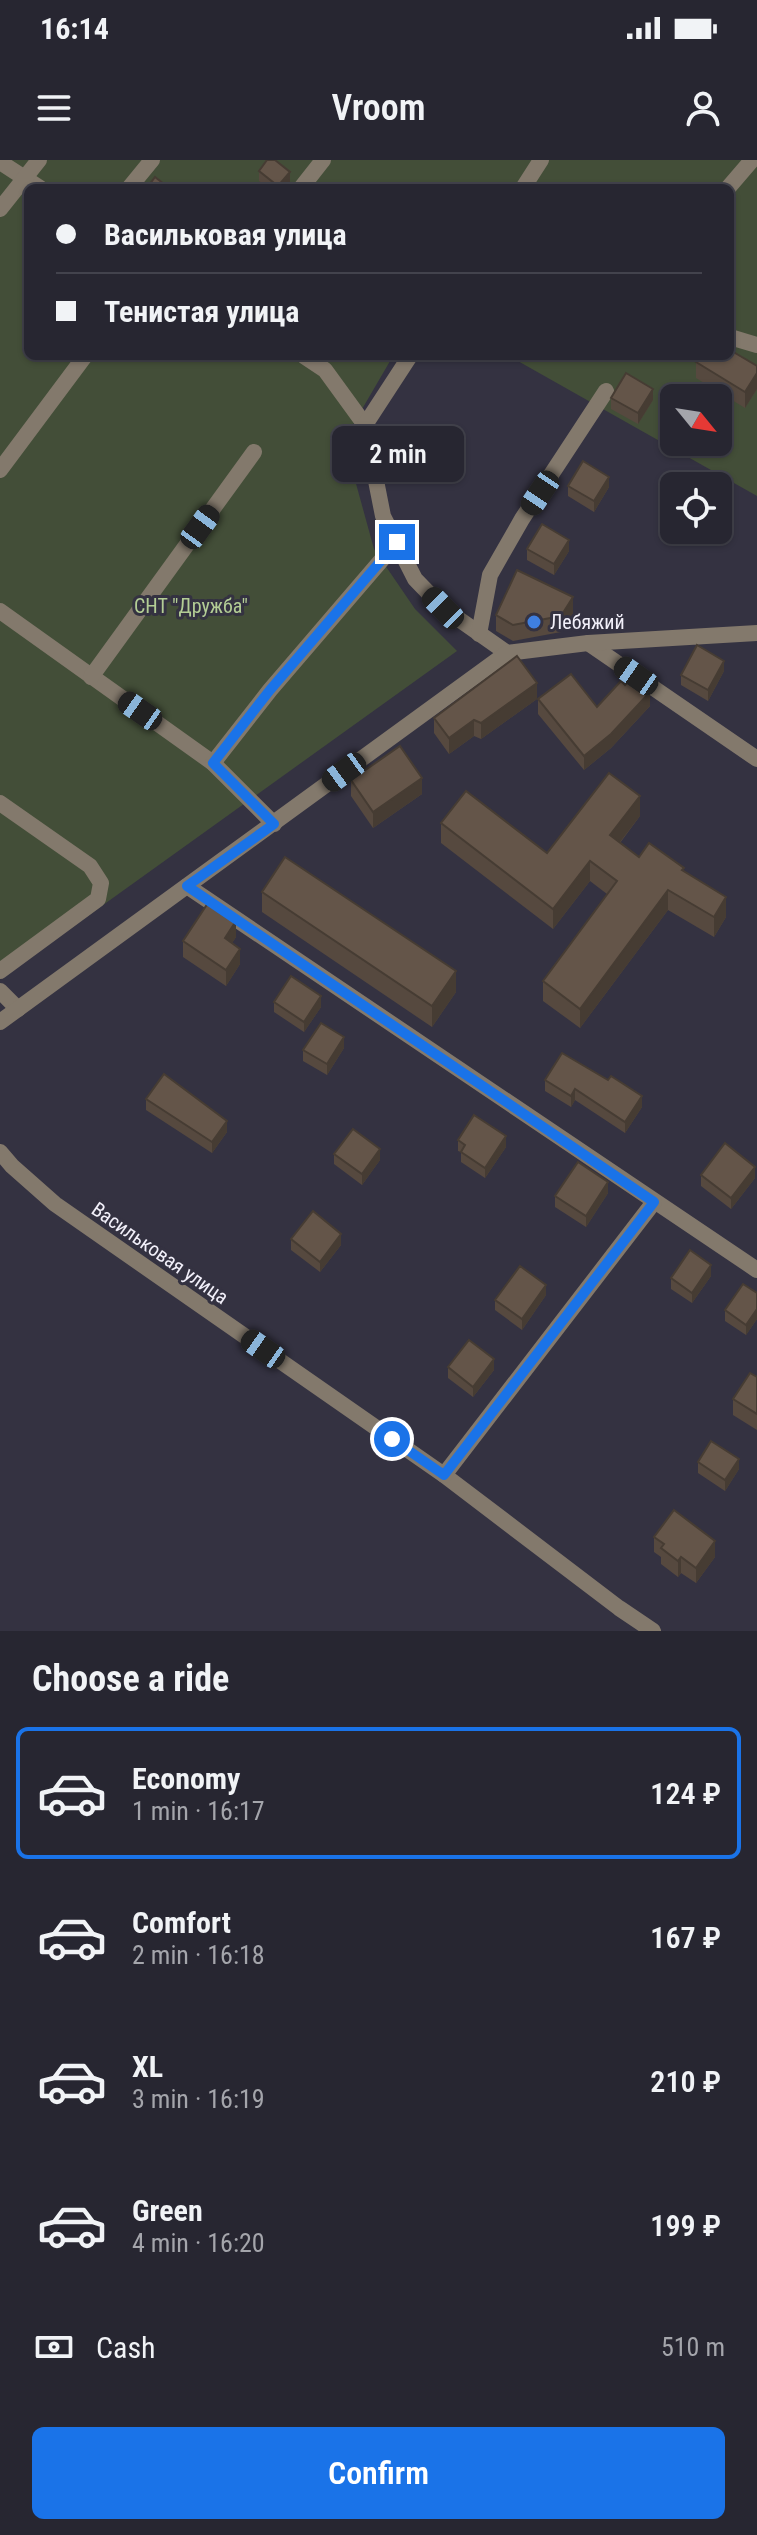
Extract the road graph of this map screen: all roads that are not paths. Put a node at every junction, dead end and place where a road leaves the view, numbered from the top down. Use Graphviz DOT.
graph roads {
  1 [pos="39,160"];
  2 [pos="152,160"];
  3 [pos="323,160"];
  4 [pos="541,160"];
  5 [pos="752,160"];
  6 [pos="0,162"];
  7 [pos="25,178"];
  8 [pos="34,184"];
  9 [pos="132,184"];
  10 [pos="304,184"];
  11 [pos="526,184"];
  12 [pos="731,184"];
  13 [pos="0,209"];
  14 [pos="734,338"];
  15 [pos="757,345"];
  16 [pos="82,360"];
  17 [pos="310,360"];
  18 [pos="407,360"];
  19 [pos="606,391"];
  20 [pos="365,425"];
  21 [pos="254,452"];
  22 [pos="0,470"];
  23 [pos="397,542"];
  24 [pos="0,611"];
  25 [pos="757,633"];
  26 [pos="479,634"];
  27 [pos="588,643"];
  28 [pos="507,653"];
  29 [pos="91,677"];
  30 [pos="757,759"];
  31 [pos="213,763"];
  32 [pos="0,803"];
  33 [pos="274,824"];
  34 [pos="187,886"];
  35 [pos="0,971"];
  36 [pos="0,991"];
  37 [pos="18,1009"];
  38 [pos="0,1022"];
  39 [pos="0,1152"];
  40 [pos="654,1202"];
  41 [pos="757,1270"];
  42 [pos="444,1475"];
  43 [pos="653,1631"];
  1 -- 7 [label="street"];
  2 -- 9 [label="street"];
  3 -- 10 [label="street"];
  4 -- 11 [label="street"];
  5 -- 12 [label="street"];
  6 -- 7 [label="street"];
  7 -- 8 [label="street"];
  7 -- 13 [label="street"];
  14 -- 15 [label="street"];
  16 -- 22 [label="street"];
  17 -- 20 [label="street"];
  18 -- 20 [label="street"];
  19 -- 26 [label="street"];
  20 -- 23 [label="street"];
  21 -- 29 [label="street"];
  23 -- 26 [label="street"];
  23 -- 31 [label="street"];
  24 -- 29 [label="street"];
  25 -- 27 [label="street"];
  26 -- 28 [label="street"];
  27 -- 28 [label="street"];
  27 -- 30 [label="street"];
  28 -- 33 [label="street"];
  29 -- 31 [label="street"];
  31 -- 33 [label="street"];
  32 -- 35 [label="street"];
  33 -- 34 [label="street"];
  34 -- 37 [label="street"];
  34 -- 40 [label="street"];
  36 -- 37 [label="street"];
  37 -- 38 [label="street"];
  39 -- 42 [label="street, Васильковая улица"];
  40 -- 41 [label="street"];
  40 -- 42 [label="street"];
  42 -- 43 [label="street, Васильковая улица"];
}
